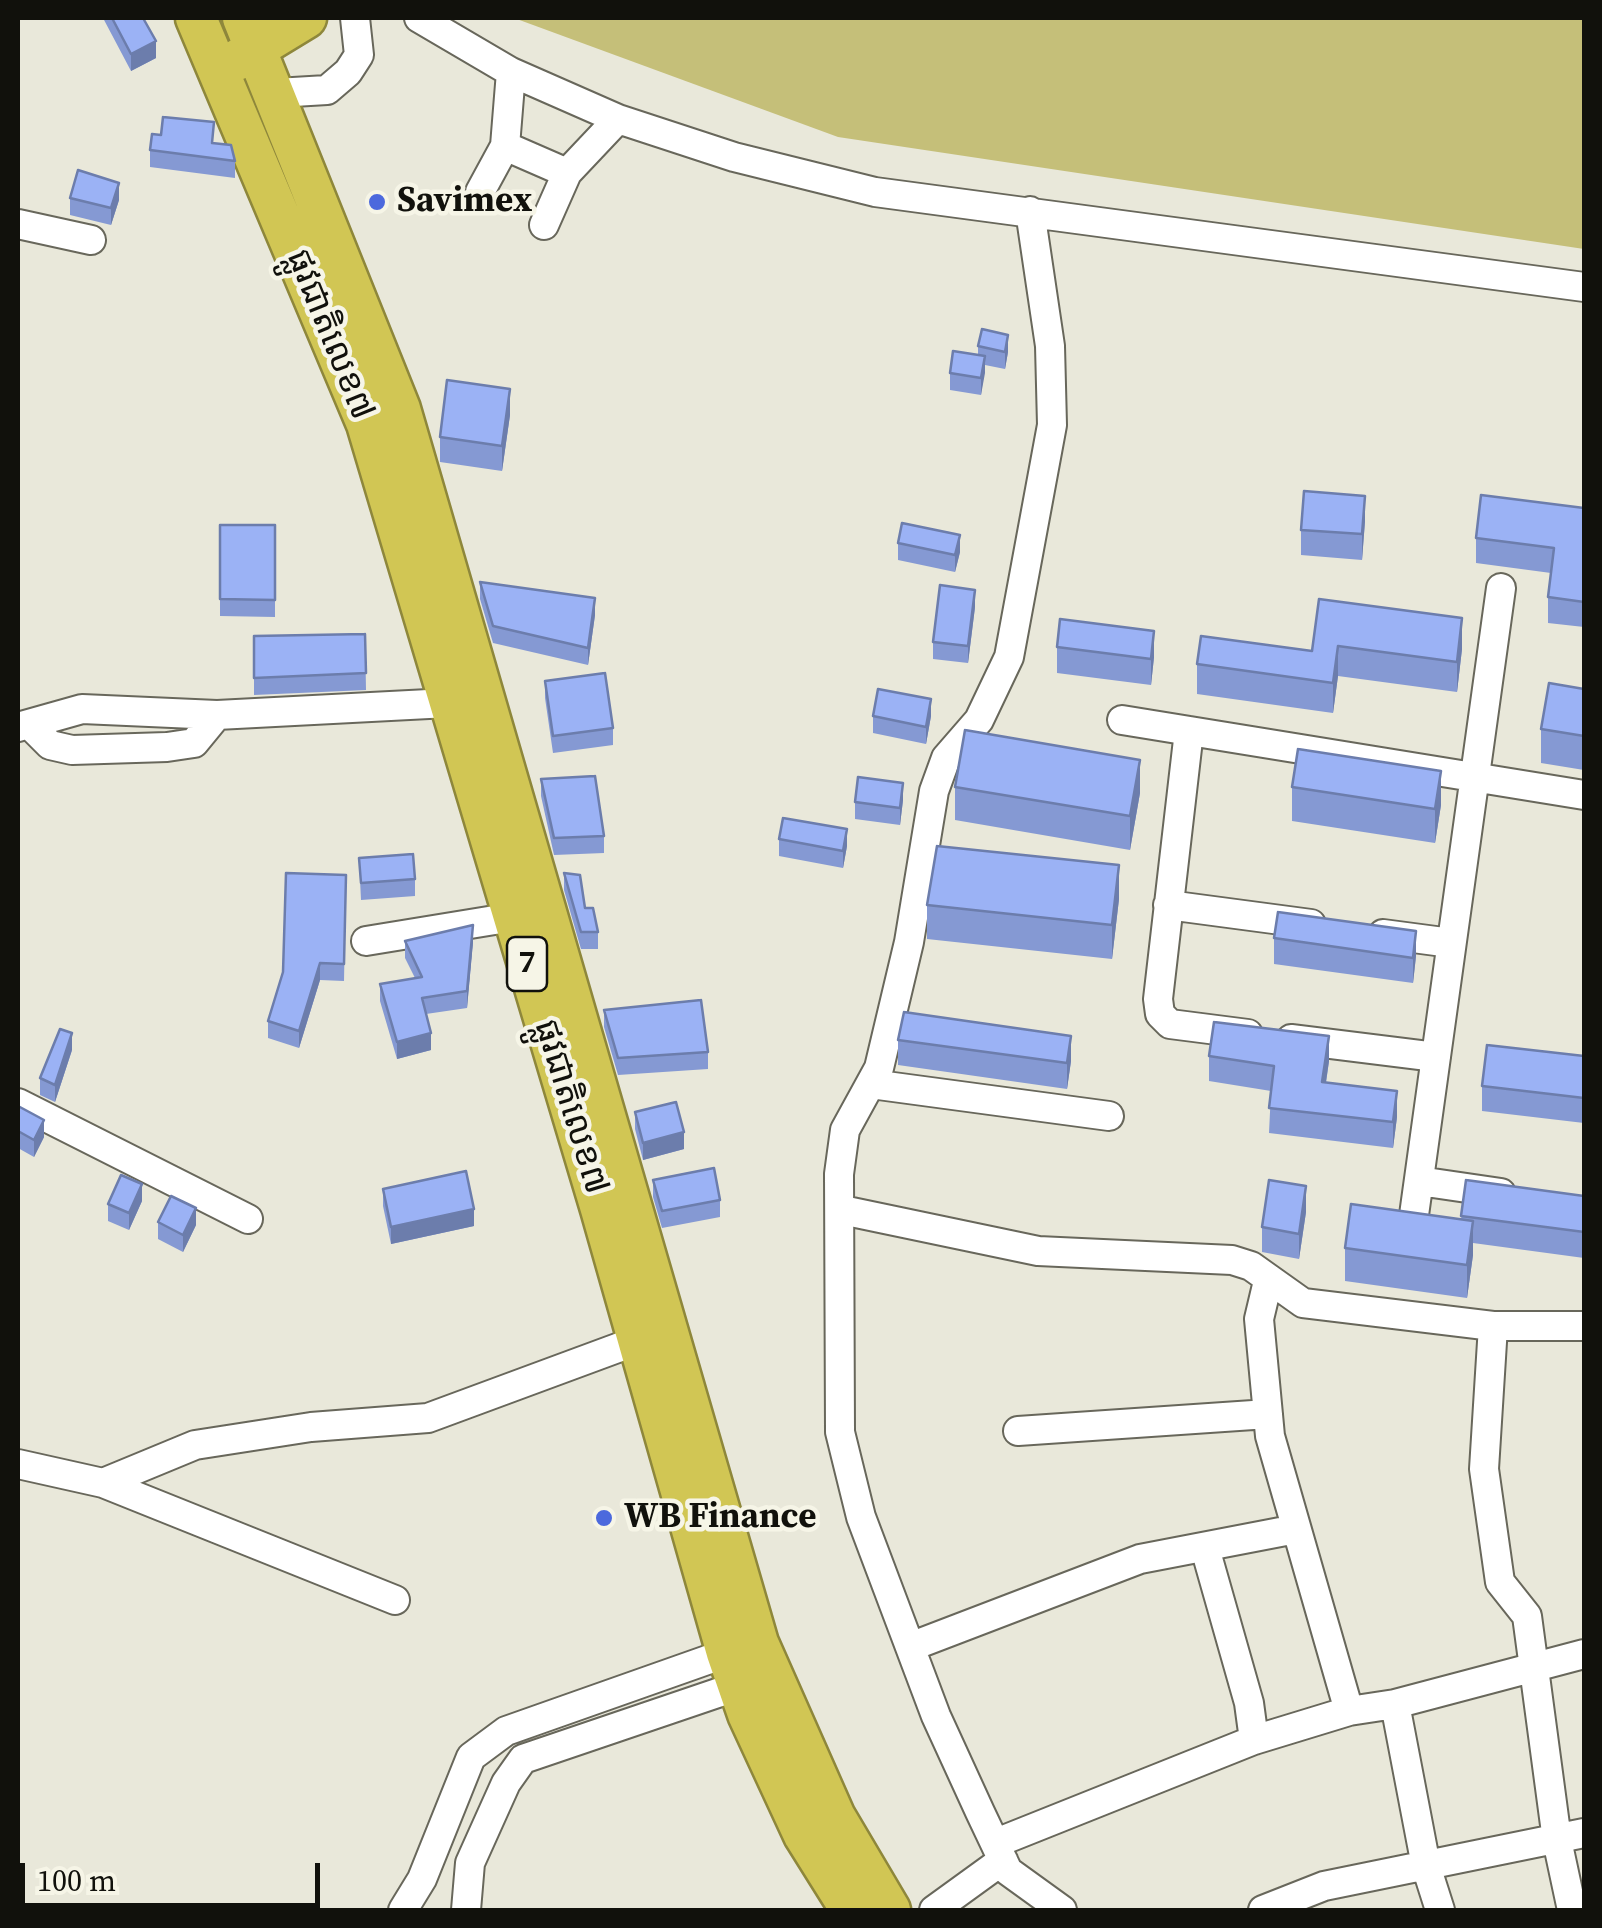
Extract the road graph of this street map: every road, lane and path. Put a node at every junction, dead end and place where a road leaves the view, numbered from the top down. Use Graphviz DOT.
graph roads {
  1 [pos="196,18"];
  2 [pos="306,18"];
  3 [pos="354,18"];
  4 [pos="419,18"];
  5 [pos="251,33"];
  6 [pos="220,70"];
  7 [pos="511,72"];
  8 [pos="276,94"];
  9 [pos="618,120"];
  10 [pos="505,146"];
  11 [pos="568,172"];
  12 [pos="480,192"];
  13 [pos="1030,210"];
  14 [pos="18,224"];
  15 [pos="544,225"];
  16 [pos="91,240"];
  17 [pos="1584,287"];
  18 [pos="383,417"];
  19 [pos="1501,588"];
  20 [pos="448,703"];
  21 [pos="218,715"];
  22 [pos="1122,720"];
  23 [pos="24,727"];
  24 [pos="1189,731"];
  25 [pos="482,758"];
  26 [pos="1474,777"];
  27 [pos="1584,795"];
  28 [pos="1168,905"];
  29 [pos="513,917"];
  30 [pos="366,941"];
  31 [pos="1451,944"];
  32 [pos="1436,1058"];
  33 [pos="871,1084"];
  34 [pos="18,1102"];
  35 [pos="1109,1116"];
  36 [pos="1419,1181"];
  37 [pos="1529,1198"];
  38 [pos="616,1201"];
  39 [pos="842,1210"];
  40 [pos="1414,1215"];
  41 [pos="248,1219"];
  42 [pos="1268,1281"];
  43 [pos="1493,1326"];
  44 [pos="1584,1326"];
  45 [pos="639,1340"];
  46 [pos="1268,1414"];
  47 [pos="1018,1430"];
  48 [pos="18,1464"];
  49 [pos="103,1482"];
  50 [pos="1296,1529"];
  51 [pos="1205,1548"];
  52 [pos="395,1600"];
  53 [pos="910,1647"];
  54 [pos="1584,1654"];
  55 [pos="732,1669"];
  56 [pos="1534,1669"];
  57 [pos="1395,1704"];
  58 [pos="1349,1711"];
  59 [pos="1254,1740"];
  60 [pos="1571,1837"];
  61 [pos="1000,1851"];
  62 [pos="1426,1866"];
  63 [pos="404,1910"];
  64 [pos="466,1910"];
  65 [pos="850,1910"];
  66 [pos="890,1910"];
  67 [pos="934,1910"];
  68 [pos="1062,1910"];
  69 [pos="1263,1910"];
  70 [pos="1440,1910"];
  71 [pos="1572,1910"];
  1 -- 6 [label="highway, ផ្លូវជាតិលេខ៧ / 7"];
  2 -- 5 [label="highway"];
  3 -- 8 [label="street"];
  4 -- 7 [label="street"];
  5 -- 6 [label="highway"];
  5 -- 8 [label="highway, ផ្លូវជាតិលេខ៧ / 7"];
  6 -- 18 [label="highway, ផ្លូវជាតិលេខ៧ / 7"];
  7 -- 9 [label="street"];
  7 -- 10 [label="street"];
  8 -- 18 [label="highway, ផ្លូវជាតិលេខ៧ / 7"];
  9 -- 11 [label="street"];
  9 -- 13 [label="street"];
  10 -- 11 [label="street"];
  10 -- 12 [label="street"];
  11 -- 15 [label="street"];
  13 -- 17 [label="street"];
  13 -- 33 [label="street"];
  14 -- 16 [label="street"];
  18 -- 20 [label="highway, ផ្លូវជាតិលេខ៧ / 7"];
  18 -- 25 [label="highway, ផ្លូវជាតិលេខ៧ / 7"];
  19 -- 26 [label="street"];
  20 -- 21 [label="street"];
  20 -- 25 [label="highway, ផ្លូវជាតិលេខ៧ / 7"];
  21 -- 23 [label="street"];
  21 -- 23 [label="street"];
  22 -- 24 [label="street"];
  24 -- 26 [label="street"];
  24 -- 28 [label="street"];
  25 -- 29 [label="highway, ផ្លូវជាតិលេខ៧ / 7"];
  25 -- 38 [label="highway, ផ្លូវជាតិលេខ៧ / 7"];
  26 -- 27 [label="street"];
  26 -- 31 [label="street"];
  28 -- 31 [label="street"];
  28 -- 32 [label="street"];
  29 -- 30 [label="street"];
  29 -- 38 [label="highway, ផ្លូវជាតិលេខ៧ / 7"];
  31 -- 32 [label="street"];
  32 -- 36 [label="street"];
  33 -- 35 [label="street"];
  33 -- 39 [label="street"];
  34 -- 41 [label="street"];
  36 -- 37 [label="street"];
  36 -- 40 [label="street"];
  38 -- 45 [label="highway, ផ្លូវជាតិលេខ៧ / 7"];
  38 -- 66 [label="highway, ផ្លូវជាតិលេខ៧ / 7"];
  39 -- 42 [label="street"];
  39 -- 53 [label="street"];
  42 -- 43 [label="street"];
  42 -- 46 [label="street"];
  43 -- 44 [label="street"];
  43 -- 56 [label="street"];
  45 -- 49 [label="street"];
  45 -- 55 [label="highway, ផ្លូវជាតិលេខ៧ / 7"];
  46 -- 47 [label="street"];
  46 -- 50 [label="street"];
  48 -- 49 [label="street"];
  49 -- 52 [label="street"];
  50 -- 51 [label="street"];
  50 -- 58 [label="street"];
  51 -- 53 [label="street"];
  51 -- 59 [label="street"];
  53 -- 61 [label="street"];
  54 -- 56 [label="street"];
  55 -- 63 [label="street"];
  55 -- 64 [label="street"];
  55 -- 65 [label="highway, ផ្លូវជាតិលេខ៧ / 7"];
  56 -- 57 [label="street"];
  56 -- 60 [label="street"];
  57 -- 58 [label="street"];
  57 -- 62 [label="street"];
  58 -- 59 [label="street"];
  59 -- 61 [label="street"];
  60 -- 62 [label="street"];
  60 -- 71 [label="street"];
  61 -- 67 [label="street"];
  61 -- 68 [label="street"];
  62 -- 69 [label="street"];
  62 -- 70 [label="street"];
}
